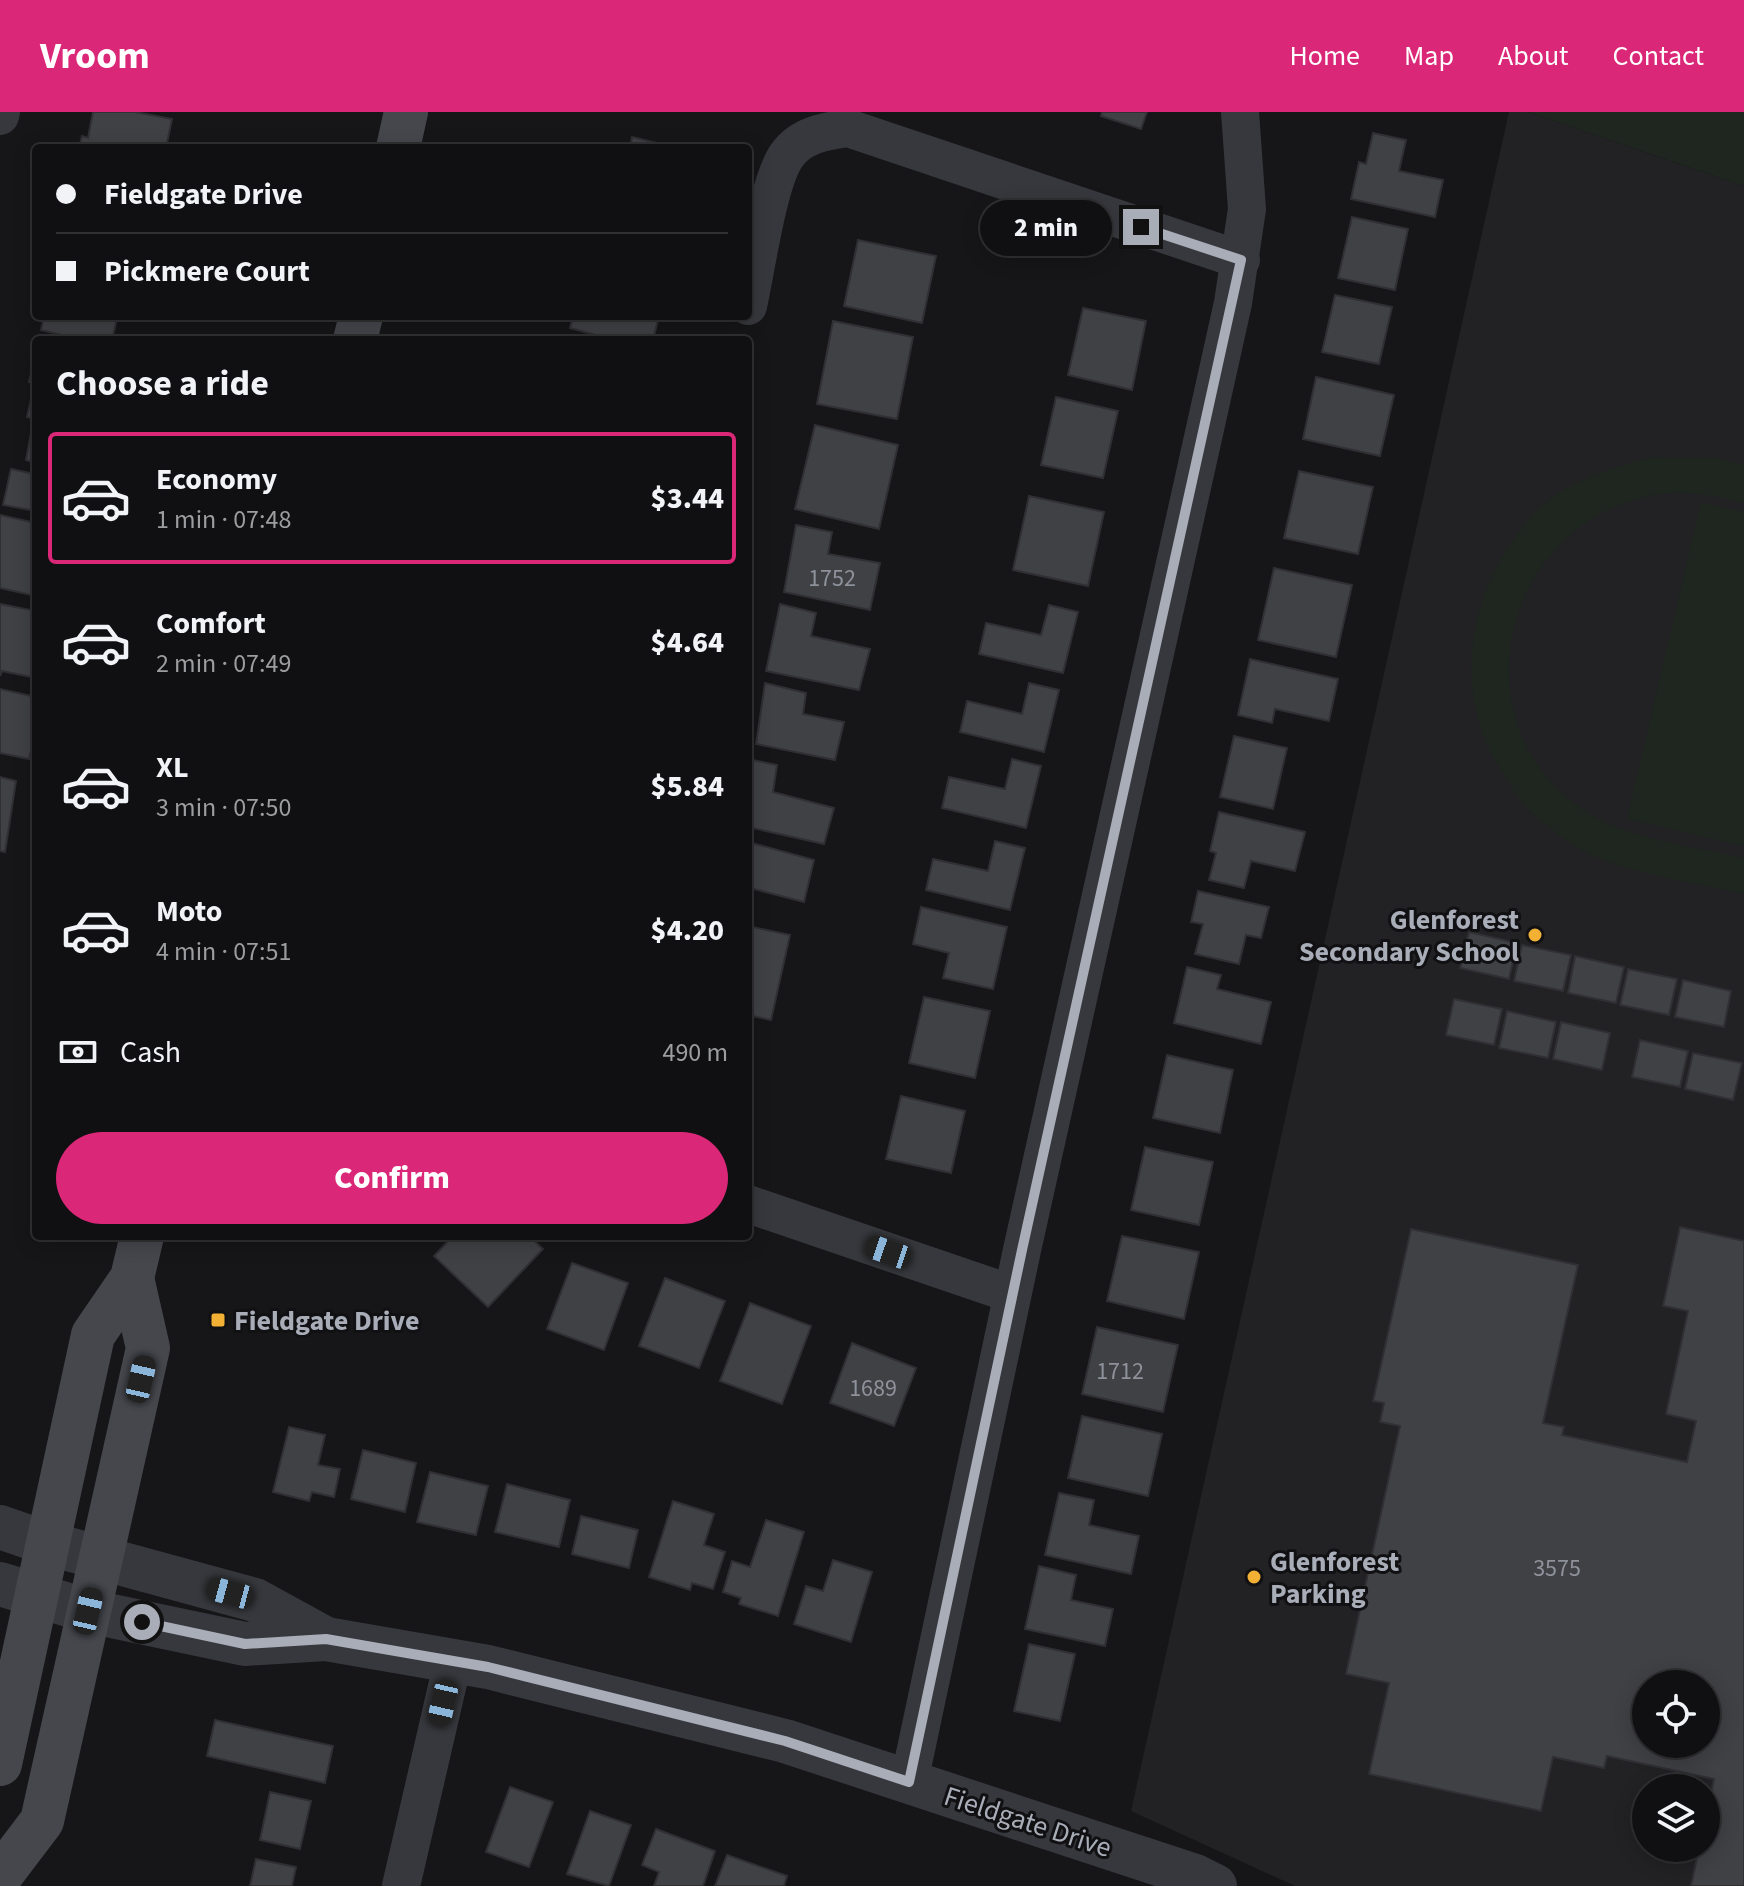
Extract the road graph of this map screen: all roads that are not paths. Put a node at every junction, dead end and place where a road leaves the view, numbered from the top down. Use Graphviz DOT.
graph roads {
  1 [pos="406,112"];
  2 [pos="1240,112"];
  3 [pos="399,144"];
  4 [pos="1241,260"];
  5 [pos="752,288"];
  6 [pos="752,1205"];
  7 [pos="141,1240"];
  8 [pos="132,1278"];
  9 [pos="1012,1294"];
  10 [pos="0,1527"];
  11 [pos="46,1543"];
  12 [pos="100,1558"];
  13 [pos="18,1590"];
  14 [pos="88,1611"];
  15 [pos="326,1639"];
  16 [pos="453,1661"];
  17 [pos="0,1764"];
  18 [pos="909,1782"];
  19 [pos="0,1875"];
  20 [pos="401,1886"];
  21 [pos="1215,1886"];
  1 -- 3 [label="main road"];
  2 -- 4 [label="street"];
  4 -- 5 [label="street"];
  4 -- 9 [label="street"];
  6 -- 9 [label="street"];
  7 -- 8 [label="main road"];
  8 -- 11 [label="main road"];
  8 -- 12 [label="main road"];
  9 -- 18 [label="street"];
  10 -- 11 [label="street, Fieldgate Drive"];
  11 -- 12 [label="street, Fieldgate Drive"];
  11 -- 13 [label="main road"];
  12 -- 14 [label="main road"];
  12 -- 15 [label="street, Fieldgate Drive"];
  13 -- 14 [label="street, Fieldgate Drive"];
  13 -- 17 [label="main road"];
  14 -- 15 [label="street, Fieldgate Drive"];
  14 -- 19 [label="main road"];
  15 -- 16 [label="street, Fieldgate Drive"];
  16 -- 18 [label="street, Fieldgate Drive"];
  16 -- 20 [label="street"];
  18 -- 21 [label="street, Fieldgate Drive"];
}
